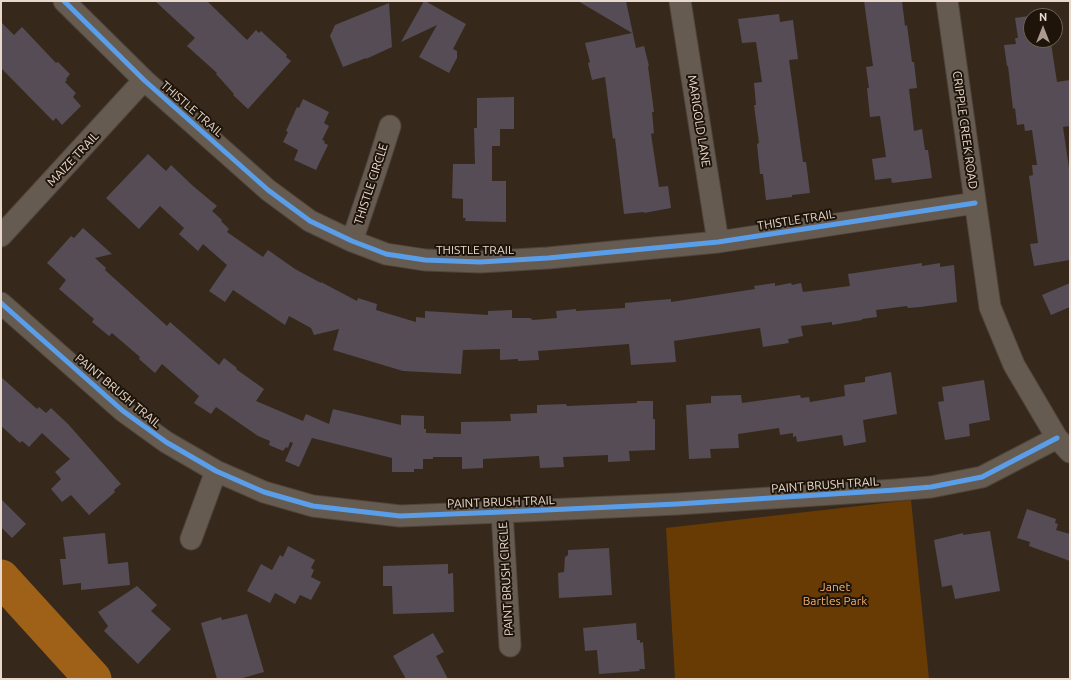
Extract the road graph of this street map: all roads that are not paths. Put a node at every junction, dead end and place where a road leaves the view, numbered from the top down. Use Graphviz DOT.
graph roads {
  1 [pos="64,1"];
  2 [pos="680,1"];
  3 [pos="946,1"];
  4 [pos="144,80"];
  5 [pos="390,126"];
  6 [pos="975,203"];
  7 [pos="1,236"];
  8 [pos="352,241"];
  9 [pos="718,242"];
  10 [pos="1,303"];
  11 [pos="1064,445"];
  12 [pos="216,471"];
  13 [pos="502,512"];
  14 [pos="191,539"];
  15 [pos="510,646"];
  1 -- 4 [label="street, THISTLE TRAIL"];
  2 -- 9 [label="street, MARIGOLD LANE"];
  3 -- 6 [label="street, CRIPPLE CREEK ROAD"];
  4 -- 7 [label="street, MAIZE TRAIL"];
  4 -- 8 [label="street, THISTLE TRAIL"];
  5 -- 8 [label="street, THISTLE CIRCLE"];
  6 -- 9 [label="street, THISTLE TRAIL"];
  6 -- 11 [label="street, CRIPPLE CREEK ROAD"];
  8 -- 9 [label="street, THISTLE TRAIL"];
  10 -- 12 [label="street, PAINT BRUSH TRAIL"];
  11 -- 13 [label="street, PAINT BRUSH TRAIL"];
  12 -- 13 [label="street, PAINT BRUSH TRAIL"];
  12 -- 14 [label="street"];
  13 -- 15 [label="street, PAINT BRUSH CIRCLE"];
}
